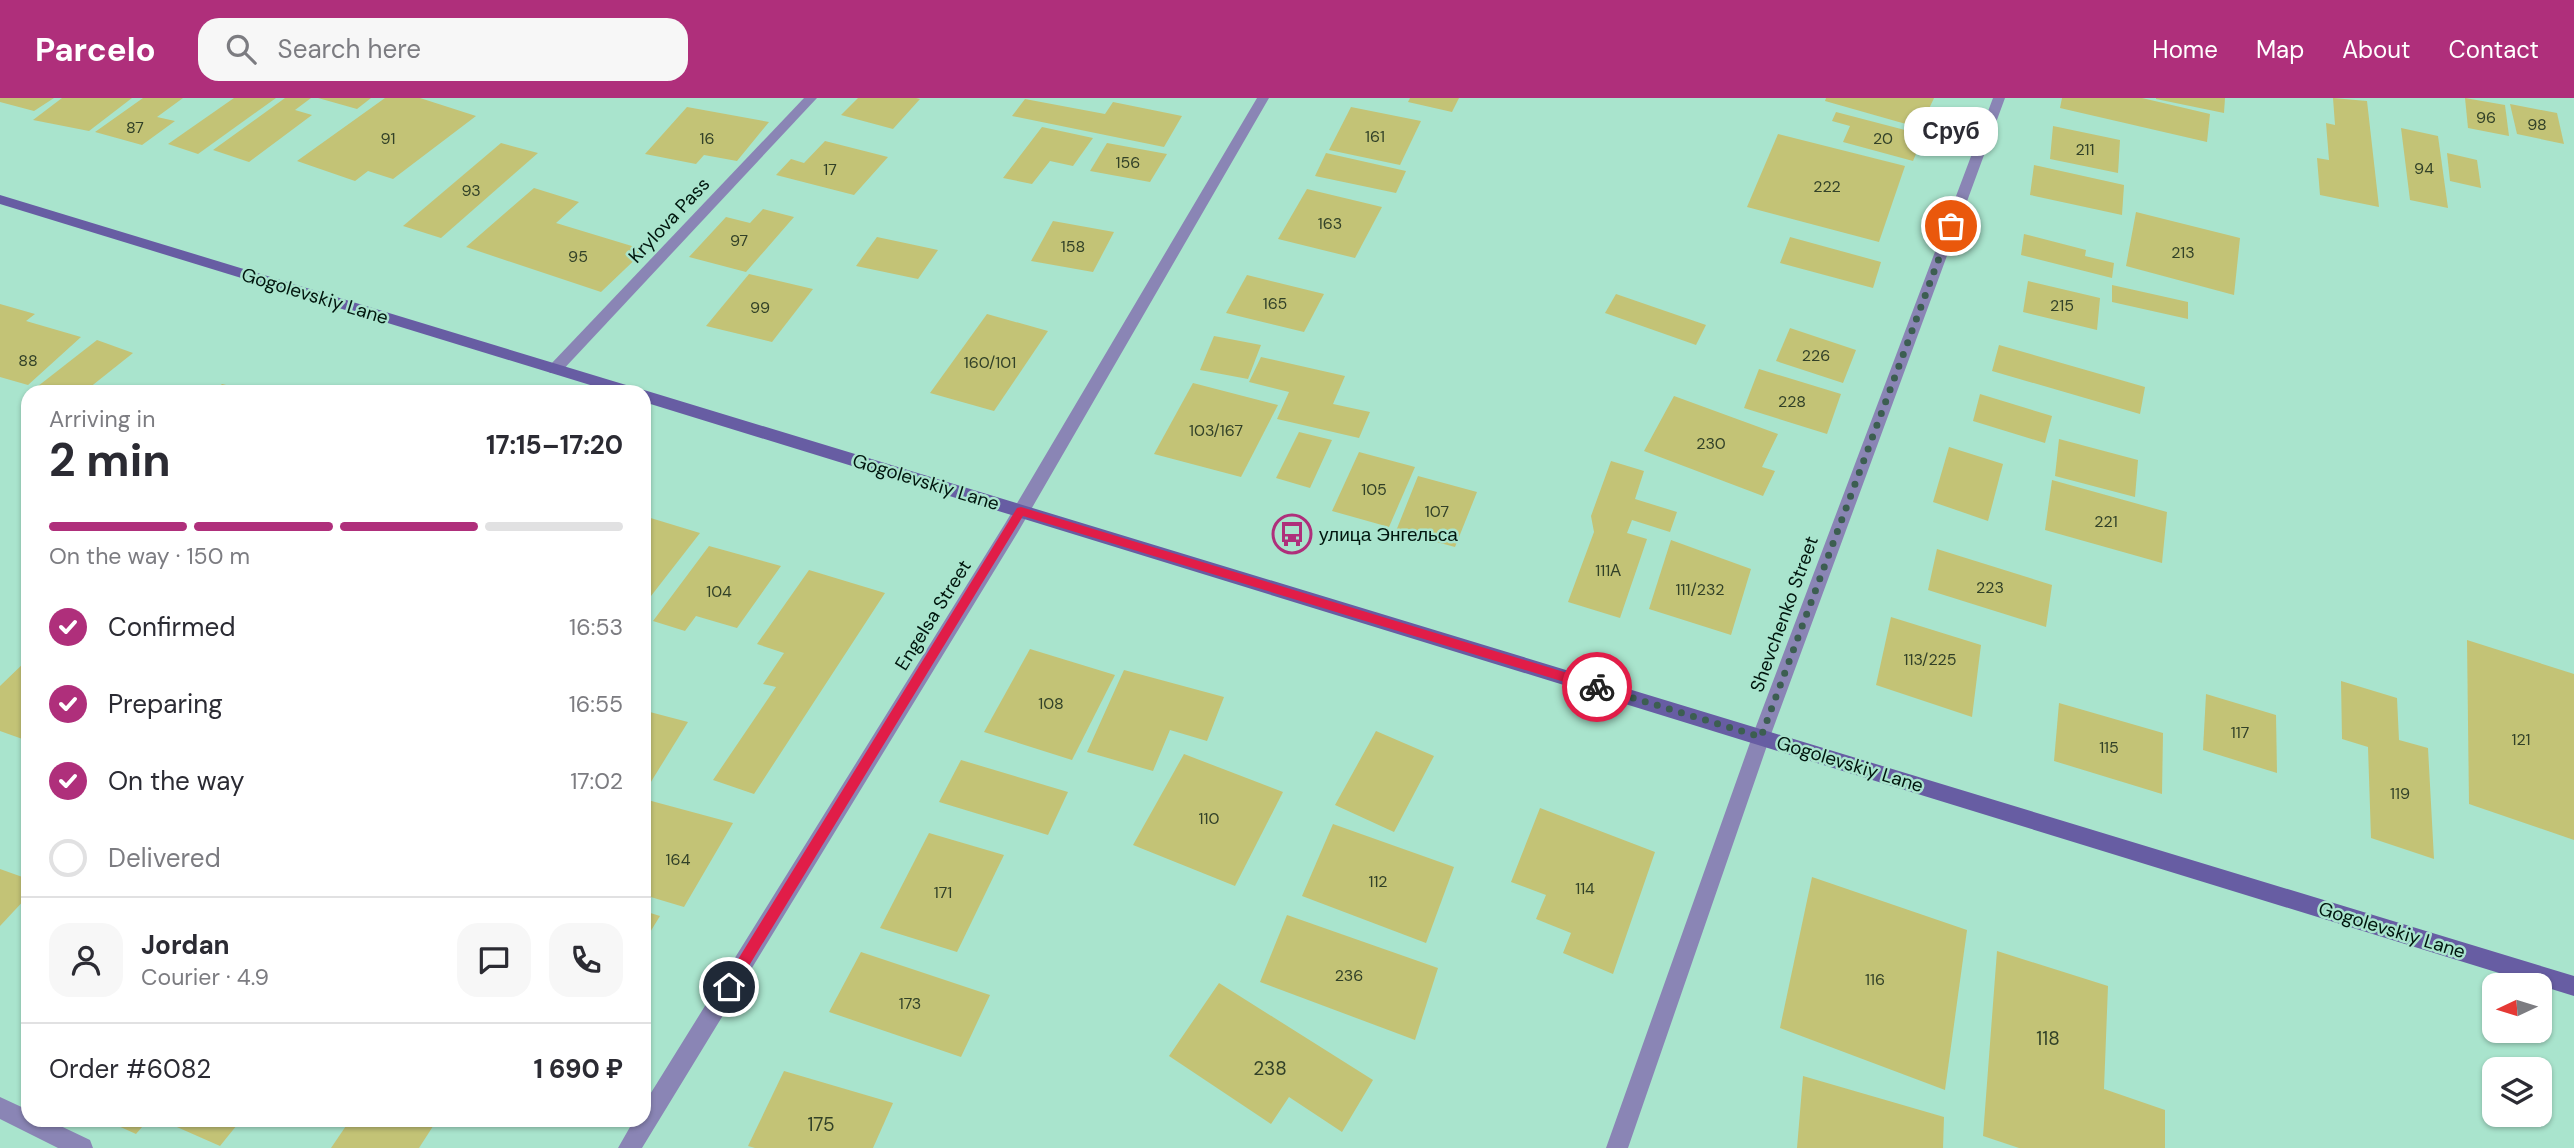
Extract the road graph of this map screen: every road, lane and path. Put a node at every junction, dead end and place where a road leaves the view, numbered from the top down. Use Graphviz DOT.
graph roads {
  1 [pos="811,98"];
  2 [pos="1263,98"];
  3 [pos="1999,98"];
  4 [pos="0,200"];
  5 [pos="555,369"];
  6 [pos="608,385"];
  7 [pos="651,398"];
  8 [pos="1021,511"];
  9 [pos="1761,737"];
  10 [pos="2574,986"];
  11 [pos="0,1108"];
  12 [pos="651,1112"];
  13 [pos="21,1118"];
  14 [pos="39,1127"];
  15 [pos="642,1127"];
  16 [pos="82,1148"];
  17 [pos="629,1148"];
  18 [pos="1617,1148"];
  1 -- 5 [label="street, Krylova Pass"];
  2 -- 8 [label="street, Engelsa Street"];
  3 -- 9 [label="street, Shevchenko Street"];
  4 -- 5 [label="main road, Gogolevskiy Lane"];
  5 -- 6 [label="main road, Gogolevskiy Lane"];
  7 -- 8 [label="main road, Gogolevskiy Lane"];
  8 -- 9 [label="main road, Gogolevskiy Lane"];
  8 -- 12 [label="street, Engelsa Street"];
  9 -- 10 [label="main road, Gogolevskiy Lane"];
  9 -- 18 [label="street, Shevchenko Street"];
  11 -- 13 [label="street"];
  14 -- 16 [label="street"];
  15 -- 17 [label="street, Engelsa Street"];
}
